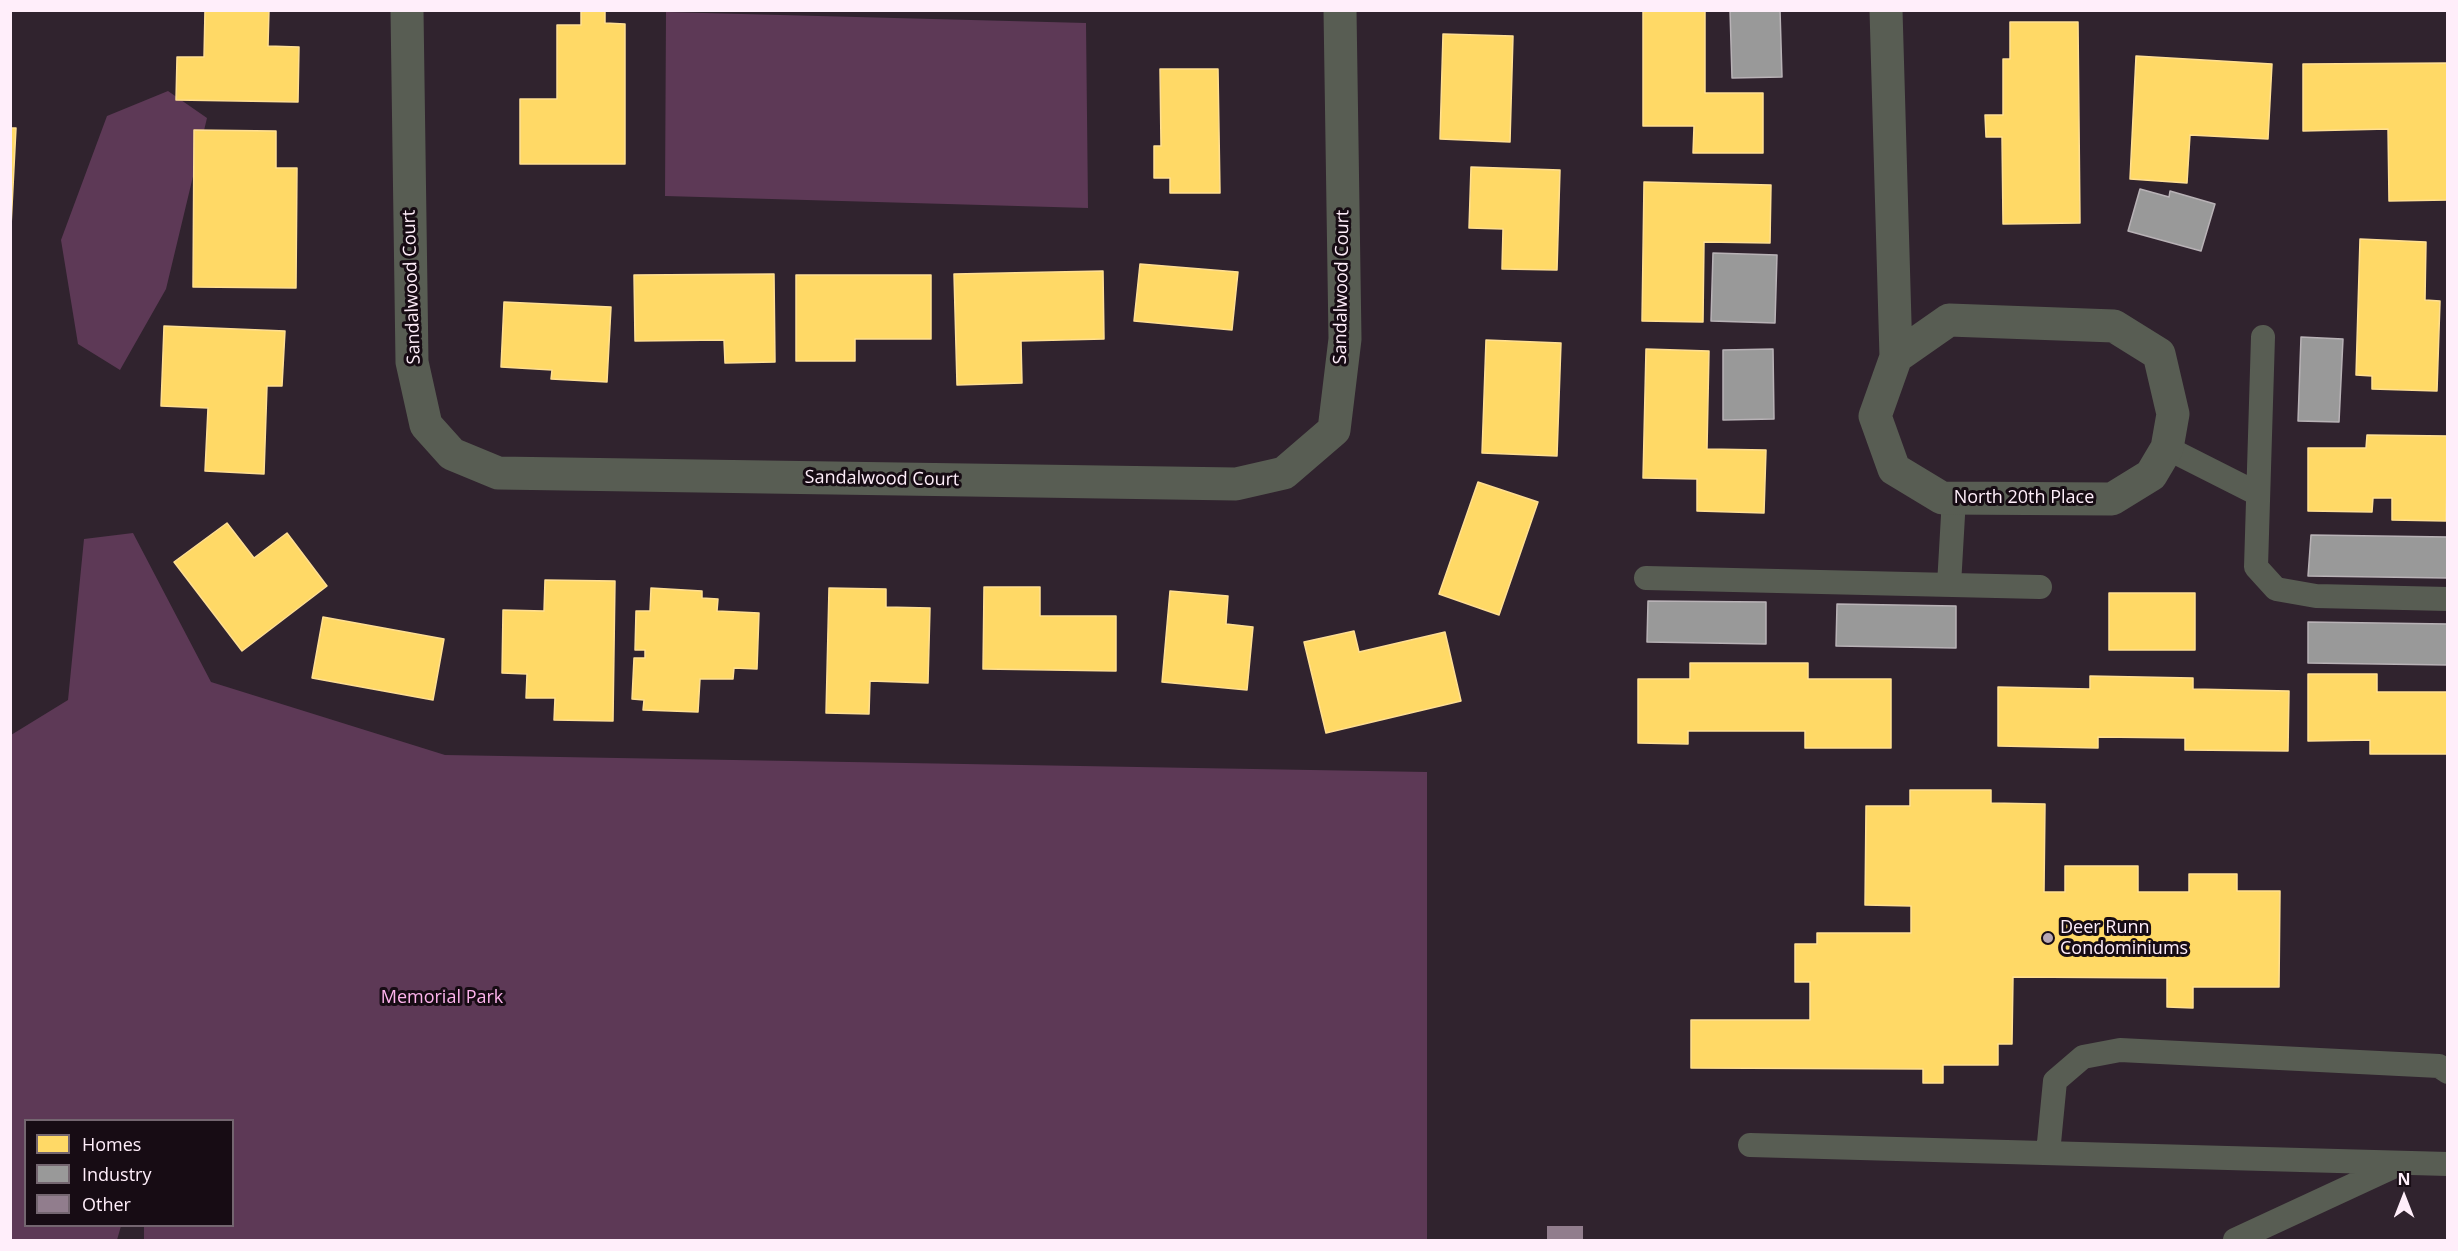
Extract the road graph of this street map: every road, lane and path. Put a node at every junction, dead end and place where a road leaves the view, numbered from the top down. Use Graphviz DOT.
graph roads {
  1 [pos="407,10"];
  2 [pos="1340,10"];
  3 [pos="1886,10"];
  4 [pos="2263,337"];
  5 [pos="1896,357"];
  6 [pos="2167,448"];
  7 [pos="2258,494"];
  8 [pos="1954,498"];
  9 [pos="1646,578"];
  10 [pos="1950,585"];
  11 [pos="2040,587"];
  12 [pos="2448,599"];
  13 [pos="2448,1072"];
  14 [pos="1750,1145"];
  15 [pos="2048,1153"];
  16 [pos="2404,1162"];
  17 [pos="2448,1164"];
  18 [pos="2235,1240"];
  1 -- 2 [label="street, Sandalwood Court"];
  3 -- 5 [label="street, North 20th Place"];
  4 -- 7 [label="lane"];
  5 -- 6 [label="street, North 20th Place"];
  5 -- 8 [label="street, North 20th Place"];
  6 -- 7 [label="lane"];
  6 -- 8 [label="street, North 20th Place"];
  7 -- 12 [label="lane"];
  8 -- 10 [label="lane"];
  9 -- 10 [label="lane"];
  10 -- 11 [label="lane"];
  13 -- 15 [label="lane"];
  14 -- 15 [label="lane"];
  15 -- 16 [label="lane"];
  16 -- 17 [label="lane"];
  16 -- 18 [label="lane"];
}
